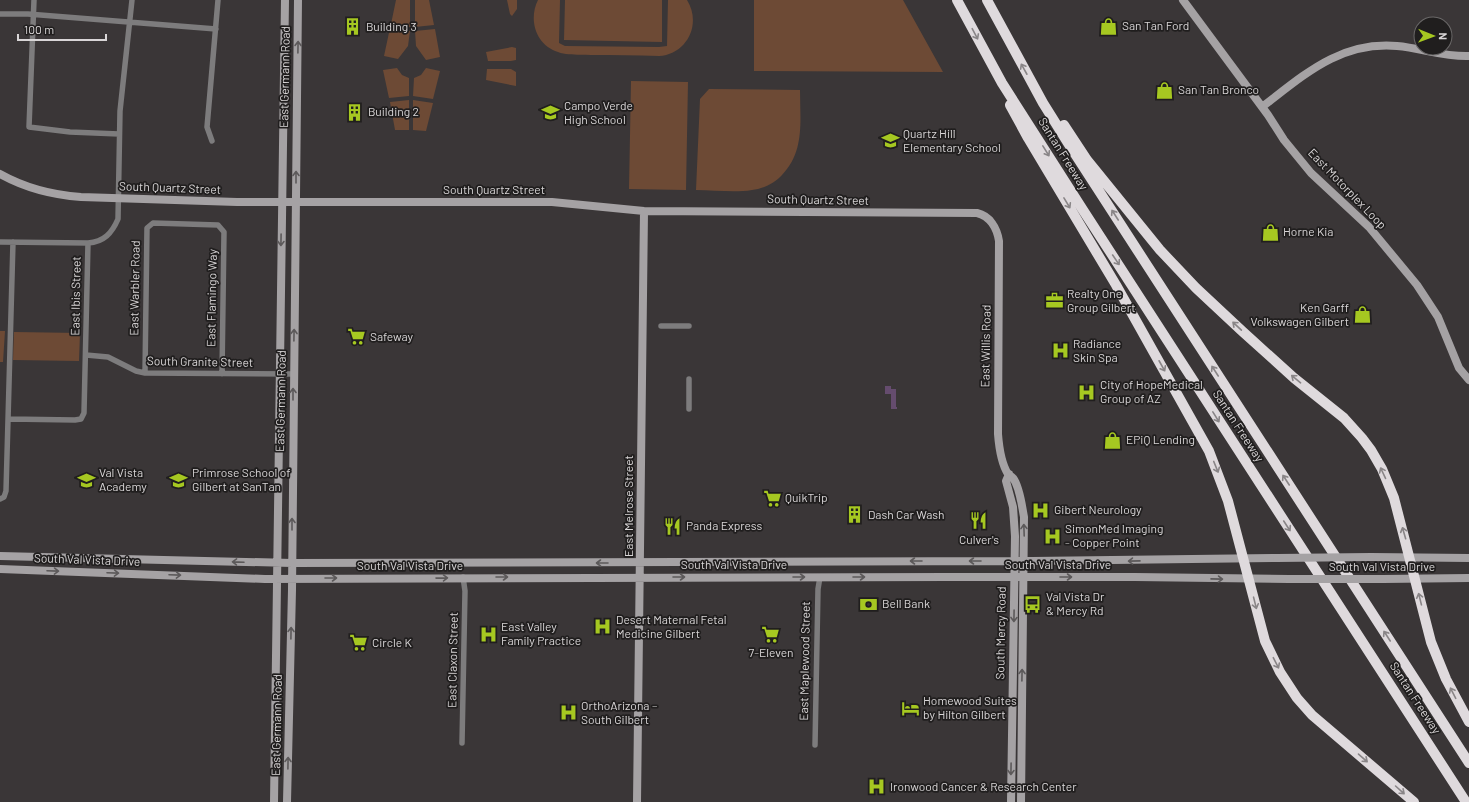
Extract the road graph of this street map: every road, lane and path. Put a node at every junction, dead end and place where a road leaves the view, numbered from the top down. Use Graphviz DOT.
graph roads {
  1 [pos="34,0"];
  2 [pos="132,0"];
  3 [pos="218,0"];
  4 [pos="285,0"];
  5 [pos="298,0"];
  6 [pos="956,0"];
  7 [pos="987,0"];
  8 [pos="1183,0"];
  9 [pos="0,14"];
  10 [pos="34,15"];
  11 [pos="130,23"];
  12 [pos="216,29"];
  13 [pos="1469,56"];
  14 [pos="1002,83"];
  15 [pos="1043,103"];
  16 [pos="1262,106"];
  17 [pos="119,134"];
  18 [pos="212,141"];
  19 [pos="0,174"];
  20 [pos="118,198"];
  21 [pos="282,201"];
  22 [pos="296,201"];
  23 [pos="644,211"];
  24 [pos="990,220"];
  25 [pos="147,228"];
  26 [pos="0,242"];
  27 [pos="13,242"];
  28 [pos="88,243"];
  29 [pos="661,326"];
  30 [pos="689,326"];
  31 [pos="86,354"];
  32 [pos="145,373"];
  33 [pos="222,374"];
  34 [pos="279,374"];
  35 [pos="293,374"];
  36 [pos="689,379"];
  37 [pos="1469,380"];
  38 [pos="689,409"];
  39 [pos="8,418"];
  40 [pos="1008,474"];
  41 [pos="2,498"];
  42 [pos="0,556"];
  43 [pos="19,557"];
  44 [pos="1410,557"];
  45 [pos="1244,558"];
  46 [pos="1469,558"];
  47 [pos="138,559"];
  48 [pos="1014,561"];
  49 [pos="1024,561"];
  50 [pos="277,562"];
  51 [pos="292,562"];
  52 [pos="463,562"];
  53 [pos="820,562"];
  54 [pos="640,563"];
  55 [pos="0,569"];
  56 [pos="18,570"];
  57 [pos="139,574"];
  58 [pos="463,577"];
  59 [pos="640,577"];
  60 [pos="820,577"];
  61 [pos="1014,577"];
  62 [pos="1024,577"];
  63 [pos="1469,578"];
  64 [pos="276,579"];
  65 [pos="292,579"];
  66 [pos="1250,579"];
  67 [pos="1414,579"];
  68 [pos="1469,722"];
  69 [pos="462,743"];
  70 [pos="815,745"];
  71 [pos="1469,763"];
  72 [pos="274,802"];
  73 [pos="287,802"];
  74 [pos="637,802"];
  75 [pos="1011,802"];
  76 [pos="1021,802"];
  77 [pos="1414,802"];
  78 [pos="1466,802"];
  1 -- 10 [label="street"];
  2 -- 11 [label="street, East Ibis Street"];
  3 -- 12 [label="street"];
  4 -- 21 [label="main road, East Germann Road"];
  22 -- 5 [label="main road, East Germann Road, one-way"];
  6 -- 14 [label="highway, Santan Freeway, one-way"];
  15 -- 7 [label="highway, Santan Freeway, one-way"];
  8 -- 16 [label="main road, East Motorplex Loop"];
  9 -- 10 [label="street"];
  10 -- 11 [label="street"];
  10 -- 17 [label="street"];
  11 -- 12 [label="street"];
  11 -- 17 [label="street, East Ibis Street"];
  12 -- 18 [label="street"];
  13 -- 16 [label="main road"];
  14 -- 45 [label="highway, one-way"];
  14 -- 78 [label="highway, Santan Freeway, one-way"];
  44 -- 15 [label="highway, one-way"];
  71 -- 15 [label="highway, Santan Freeway, one-way"];
  16 -- 37 [label="main road, East Motorplex Loop"];
  17 -- 20 [label="street, East Ibis Street"];
  19 -- 20 [label="main road, South Quartz Street"];
  20 -- 21 [label="main road, South Quartz Street"];
  20 -- 28 [label="street, East Ibis Street"];
  21 -- 22 [label="main road, South Quartz Street"];
  21 -- 34 [label="main road, East Germann Road, one-way"];
  22 -- 23 [label="main road, South Quartz Street"];
  35 -- 22 [label="main road, East Germann Road, one-way"];
  23 -- 24 [label="main road, South Quartz Street"];
  23 -- 54 [label="main road, East Melrose Street"];
  24 -- 40 [label="main road, East Willis Road"];
  25 -- 32 [label="street, East Warbler Road"];
  25 -- 33 [label="street, East Flamingo Way"];
  26 -- 27 [label="street"];
  27 -- 28 [label="street"];
  27 -- 39 [label="street"];
  28 -- 31 [label="street, East Ibis Street"];
  29 -- 30 [label="street"];
  31 -- 32 [label="street, South Granite Street"];
  31 -- 39 [label="street, East Ibis Street"];
  32 -- 33 [label="street, South Granite Street"];
  33 -- 34 [label="street, South Granite Street"];
  34 -- 35 [label="street, South Granite Street"];
  34 -- 50 [label="main road, East Germann Road"];
  51 -- 35 [label="main road, East Germann Road, one-way"];
  36 -- 38 [label="street"];
  39 -- 41 [label="street"];
  40 -- 48 [label="main road, East Willis Road"];
  49 -- 40 [label="main road, East Willis Road, one-way"];
  42 -- 43 [label="main road, South Val Vista Drive"];
  43 -- 47 [label="main road, South Val Vista Drive"];
  43 -- 56 [label="main road"];
  44 -- 45 [label="main road, South Val Vista Drive, bridge"];
  44 -- 46 [label="main road, South Val Vista Drive"];
  44 -- 67 [label="highway"];
  45 -- 49 [label="main road, South Val Vista Drive, one-way"];
  45 -- 66 [label="highway"];
  50 -- 47 [label="main road, South Val Vista Drive, one-way"];
  47 -- 57 [label="main road"];
  48 -- 49 [label="main road, South Val Vista Drive"];
  48 -- 53 [label="main road, South Val Vista Drive, one-way"];
  48 -- 61 [label="main road, South Mercy Road"];
  49 -- 62 [label="main road, South Mercy Road"];
  50 -- 51 [label="main road, South Val Vista Drive"];
  50 -- 64 [label="main road, East Germann Road"];
  51 -- 52 [label="main road, South Val Vista Drive"];
  51 -- 65 [label="main road, East Germann Road"];
  54 -- 52 [label="main road, South Val Vista Drive, one-way"];
  52 -- 58 [label="main road"];
  53 -- 54 [label="main road, South Val Vista Drive"];
  53 -- 60 [label="main road"];
  54 -- 59 [label="main road, East Melrose Street"];
  55 -- 56 [label="main road, South Val Vista Drive"];
  56 -- 57 [label="main road, South Val Vista Drive, one-way"];
  57 -- 64 [label="main road, South Val Vista Drive, one-way"];
  58 -- 59 [label="main road, South Val Vista Drive, one-way"];
  65 -- 58 [label="main road, South Val Vista Drive, one-way"];
  58 -- 69 [label="street, East Claxon Street"];
  59 -- 60 [label="main road, South Val Vista Drive, one-way"];
  59 -- 74 [label="main road, East Melrose Street"];
  60 -- 61 [label="main road, South Val Vista Drive, one-way"];
  60 -- 70 [label="street, East Maplewood Street"];
  61 -- 62 [label="main road, South Val Vista Drive"];
  61 -- 75 [label="main road, South Mercy Road, one-way"];
  62 -- 66 [label="main road, South Val Vista Drive, one-way"];
  76 -- 62 [label="main road, South Mercy Road, one-way"];
  63 -- 67 [label="main road, South Val Vista Drive"];
  64 -- 65 [label="main road, South Val Vista Drive"];
  64 -- 72 [label="main road, East Germann Road"];
  73 -- 65 [label="main road, East Germann Road, one-way"];
  66 -- 67 [label="main road, South Val Vista Drive, bridge"];
  66 -- 77 [label="highway, one-way"];
  68 -- 67 [label="highway, one-way"];
}
